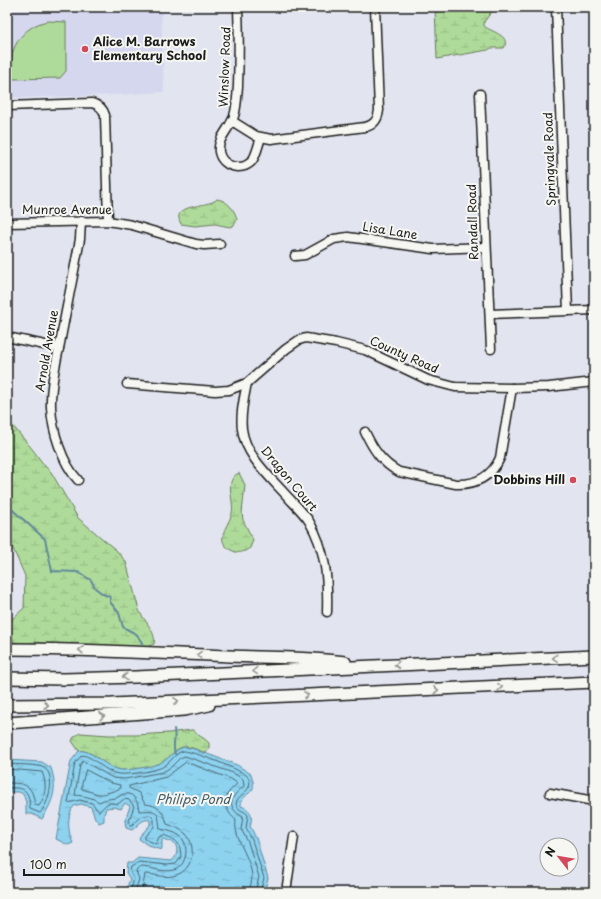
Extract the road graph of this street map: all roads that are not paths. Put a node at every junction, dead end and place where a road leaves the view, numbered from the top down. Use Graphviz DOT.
graph roads {
  1 [pos="238,7"];
  2 [pos="375,7"];
  3 [pos="556,7"];
  4 [pos="480,94"];
  5 [pos="7,106"];
  6 [pos="232,121"];
  7 [pos="261,138"];
  8 [pos="81,221"];
  9 [pos="108,221"];
  10 [pos="7,223"];
  11 [pos="220,244"];
  12 [pos="486,247"];
  13 [pos="295,256"];
  14 [pos="568,310"];
  15 [pos="594,310"];
  16 [pos="490,314"];
  17 [pos="7,337"];
  18 [pos="59,348"];
  19 [pos="491,348"];
  20 [pos="594,382"];
  21 [pos="247,383"];
  22 [pos="127,384"];
  23 [pos="512,388"];
  24 [pos="364,432"];
  25 [pos="78,480"];
  26 [pos="326,612"];
  27 [pos="7,649"];
  28 [pos="594,656"];
  29 [pos="377,666"];
  30 [pos="7,678"];
  31 [pos="594,682"];
  32 [pos="239,698"];
  33 [pos="7,705"];
  34 [pos="7,723"];
  35 [pos="550,793"];
  36 [pos="594,800"];
  37 [pos="294,836"];
  38 [pos="286,892"];
  1 -- 6 [label="street, Winslow Road"];
  2 -- 7 [label="street"];
  3 -- 14 [label="street, Springvale Road"];
  4 -- 12 [label="street, Randall Road"];
  5 -- 9 [label="street"];
  6 -- 7 [label="street"];
  6 -- 7 [label="street, Winslow Road"];
  8 -- 9 [label="street, Munroe Avenue"];
  8 -- 10 [label="street, Munroe Avenue"];
  8 -- 18 [label="street, Arnold Avenue"];
  9 -- 11 [label="street, Munroe Avenue"];
  12 -- 13 [label="street, Lisa Lane"];
  12 -- 16 [label="street, Randall Road"];
  14 -- 15 [label="street"];
  14 -- 16 [label="street"];
  16 -- 19 [label="street, Randall Road"];
  17 -- 18 [label="street"];
  18 -- 25 [label="street, Arnold Avenue"];
  20 -- 23 [label="street, County Road"];
  21 -- 22 [label="street, County Road"];
  21 -- 23 [label="street, County Road"];
  21 -- 26 [label="street, Dragon Court"];
  23 -- 24 [label="street"];
  29 -- 27 [label="highway, one-way"];
  28 -- 29 [label="highway, one-way"];
  29 -- 30 [label="highway, one-way"];
  32 -- 31 [label="highway, one-way"];
  33 -- 32 [label="highway, one-way"];
  34 -- 32 [label="highway, one-way"];
  35 -- 36 [label="street"];
  37 -- 38 [label="street"];
}
